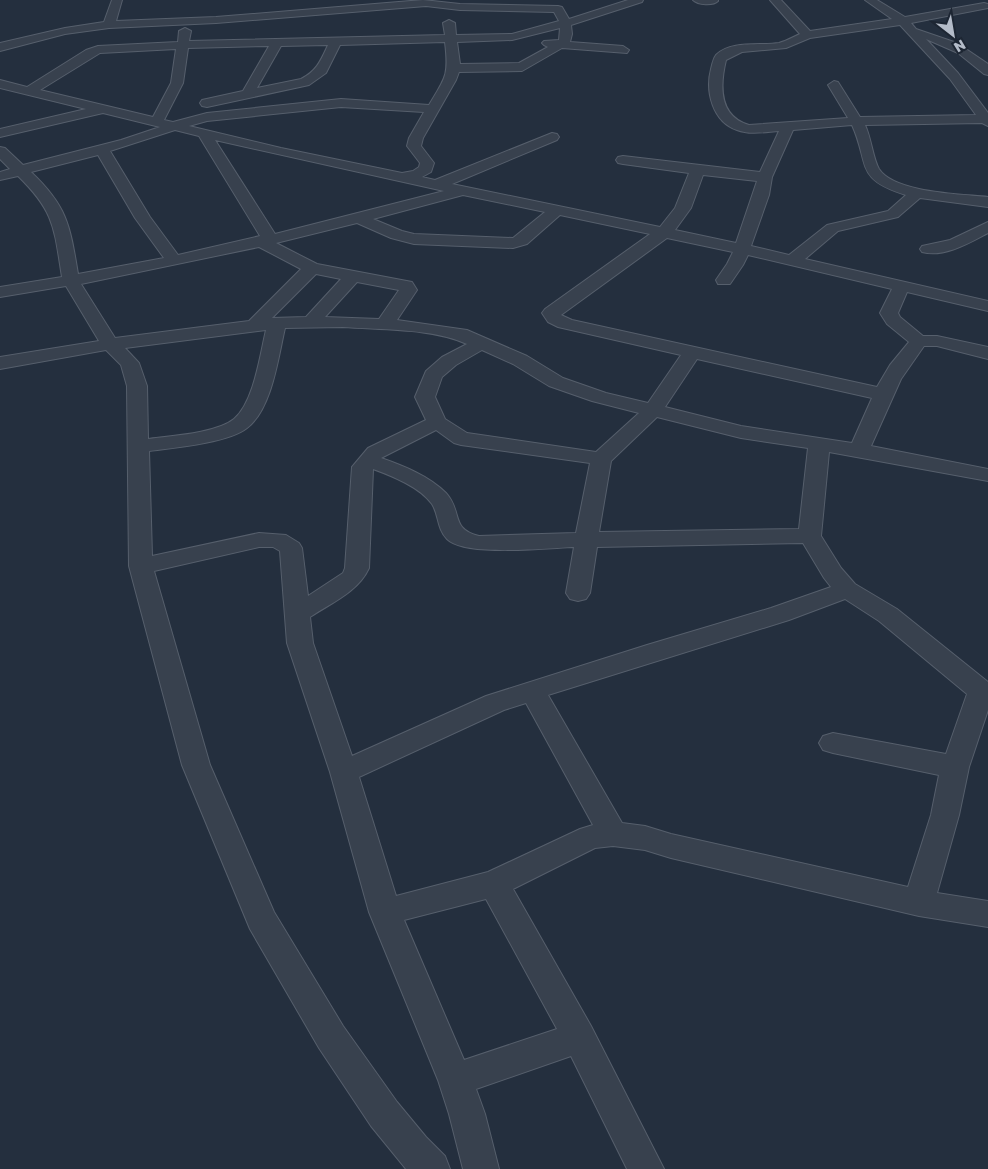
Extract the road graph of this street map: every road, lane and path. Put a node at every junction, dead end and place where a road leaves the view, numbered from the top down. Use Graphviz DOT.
graph roads {
  1 [pos="117,0"];
  2 [pos="638,0"];
  3 [pos="698,0"];
  4 [pos="775,0"];
  5 [pos="870,0"];
  6 [pos="713,1"];
  7 [pos="447,3"];
  8 [pos="560,4"];
  9 [pos="983,5"];
  10 [pos="186,21"];
  11 [pos="566,23"];
  12 [pos="108,25"];
  13 [pos="906,26"];
  14 [pos="807,35"];
  15 [pos="512,36"];
  16 [pos="449,38"];
  17 [pos="334,42"];
  18 [pos="276,44"];
  19 [pos="183,45"];
  20 [pos="560,45"];
  21 [pos="0,47"];
  22 [pos="623,50"];
  23 [pos="988,71"];
  24 [pos="452,74"];
  25 [pos="0,84"];
  26 [pos="834,85"];
  27 [pos="24,89"];
  28 [pos="0,92"];
  29 [pos="248,94"];
  30 [pos="102,109"];
  31 [pos="433,109"];
  32 [pos="158,120"];
  33 [pos="988,120"];
  34 [pos="855,121"];
  35 [pos="173,127"];
  36 [pos="788,127"];
  37 [pos="0,133"];
  38 [pos="205,135"];
  39 [pos="552,138"];
  40 [pos="102,149"];
  41 [pos="0,151"];
  42 [pos="623,160"];
  43 [pos="699,170"];
  44 [pos="20,172"];
  45 [pos="0,176"];
  46 [pos="403,177"];
  47 [pos="765,177"];
  48 [pos="438,184"];
  49 [pos="464,190"];
  50 [pos="918,192"];
  51 [pos="988,202"];
  52 [pos="557,210"];
  53 [pos="360,219"];
  54 [pos="988,227"];
  55 [pos="663,233"];
  56 [pos="265,240"];
  57 [pos="742,249"];
  58 [pos="928,250"];
  59 [pos="174,260"];
  60 [pos="793,260"];
  61 [pos="312,268"];
  62 [pos="352,276"];
  63 [pos="724,280"];
  64 [pos="71,281"];
  65 [pos="902,286"];
  66 [pos="0,292"];
  67 [pos="988,306"];
  68 [pos="277,323"];
  69 [pos="310,323"];
  70 [pos="255,325"];
  71 [pos="384,325"];
  72 [pos="919,341"];
  73 [pos="482,343"];
  74 [pos="110,344"];
  75 [pos="692,352"];
  76 [pos="988,353"];
  77 [pos="0,363"];
  78 [pos="882,394"];
  79 [pos="653,410"];
  80 [pos="437,422"];
  81 [pos="819,444"];
  82 [pos="139,446"];
  83 [pos="859,450"];
  84 [pos="601,459"];
  85 [pos="367,460"];
  86 [pos="988,475"];
  87 [pos="810,536"];
  88 [pos="586,541"];
  89 [pos="141,566"];
  90 [pos="847,590"];
  91 [pos="578,593"];
  92 [pos="298,613"];
  93 [pos="532,690"];
  94 [pos="984,694"];
  95 [pos="832,743"];
  96 [pos="955,767"];
  97 [pos="344,772"];
  98 [pos="613,834"];
  99 [pos="494,884"];
  100 [pos="919,903"];
  101 [pos="385,912"];
  102 [pos="988,914"];
  103 [pos="579,1037"];
  104 [pos="455,1080"];
  105 [pos="432,1169"];
  106 [pos="481,1169"];
  107 [pos="646,1169"];
  1 -- 12 [label="street"];
  2 -- 11 [label="street"];
  3 -- 6 [label="street"];
  4 -- 14 [label="street"];
  5 -- 13 [label="street"];
  7 -- 8 [label="street"];
  7 -- 10 [label="street"];
  7 -- 16 [label="street"];
  8 -- 11 [label="street"];
  9 -- 13 [label="street"];
  10 -- 12 [label="street"];
  10 -- 19 [label="street"];
  11 -- 15 [label="street"];
  11 -- 20 [label="street"];
  12 -- 21 [label="street"];
  13 -- 14 [label="street"];
  13 -- 23 [label="street"];
  13 -- 33 [label="street"];
  14 -- 36 [label="street"];
  15 -- 16 [label="street"];
  15 -- 20 [label="street"];
  16 -- 17 [label="street"];
  16 -- 24 [label="street"];
  17 -- 18 [label="street"];
  17 -- 29 [label="street"];
  18 -- 19 [label="street"];
  18 -- 29 [label="street"];
  19 -- 27 [label="street"];
  19 -- 32 [label="street"];
  20 -- 22 [label="street"];
  20 -- 24 [label="street"];
  24 -- 31 [label="street"];
  25 -- 27 [label="street"];
  26 -- 34 [label="street"];
  27 -- 28 [label="street"];
  27 -- 30 [label="street"];
  29 -- 32 [label="street"];
  30 -- 32 [label="street"];
  30 -- 37 [label="street"];
  31 -- 35 [label="street"];
  31 -- 46 [label="street"];
  32 -- 35 [label="street"];
  33 -- 34 [label="street"];
  34 -- 36 [label="street"];
  34 -- 50 [label="street"];
  35 -- 38 [label="street"];
  35 -- 40 [label="street"];
  36 -- 47 [label="street"];
  38 -- 46 [label="street"];
  38 -- 56 [label="street"];
  39 -- 48 [label="street"];
  40 -- 44 [label="street"];
  40 -- 59 [label="street"];
  41 -- 44 [label="street"];
  42 -- 43 [label="street"];
  43 -- 47 [label="street"];
  43 -- 55 [label="street"];
  44 -- 45 [label="street"];
  44 -- 64 [label="street"];
  46 -- 48 [label="street"];
  47 -- 57 [label="street"];
  48 -- 49 [label="street"];
  49 -- 52 [label="street"];
  49 -- 53 [label="street"];
  50 -- 51 [label="street"];
  50 -- 60 [label="street"];
  52 -- 53 [label="street"];
  52 -- 55 [label="street"];
  53 -- 56 [label="street"];
  54 -- 58 [label="street"];
  55 -- 57 [label="street"];
  55 -- 75 [label="street"];
  56 -- 59 [label="street"];
  56 -- 61 [label="street"];
  57 -- 60 [label="street"];
  57 -- 63 [label="street"];
  59 -- 64 [label="street"];
  60 -- 65 [label="street"];
  61 -- 62 [label="street"];
  61 -- 70 [label="street"];
  62 -- 69 [label="street"];
  62 -- 71 [label="street"];
  64 -- 66 [label="street"];
  64 -- 74 [label="street"];
  65 -- 67 [label="street"];
  65 -- 72 [label="street"];
  68 -- 69 [label="street"];
  68 -- 70 [label="street"];
  68 -- 82 [label="street"];
  69 -- 71 [label="street"];
  70 -- 74 [label="street"];
  71 -- 73 [label="street"];
  72 -- 76 [label="street"];
  72 -- 78 [label="street"];
  73 -- 79 [label="street"];
  73 -- 80 [label="street"];
  74 -- 77 [label="street"];
  74 -- 82 [label="street"];
  75 -- 78 [label="street"];
  75 -- 79 [label="street"];
  78 -- 83 [label="street"];
  79 -- 81 [label="street"];
  79 -- 84 [label="street"];
  80 -- 84 [label="street"];
  80 -- 85 [label="street"];
  81 -- 83 [label="street"];
  81 -- 87 [label="street"];
  82 -- 89 [label="street"];
  83 -- 86 [label="street"];
  84 -- 88 [label="street"];
  85 -- 88 [label="street"];
  85 -- 92 [label="street"];
  87 -- 88 [label="street"];
  87 -- 90 [label="street"];
  88 -- 91 [label="street"];
  89 -- 92 [label="street"];
  89 -- 105 [label="street"];
  90 -- 93 [label="street"];
  90 -- 94 [label="street"];
  92 -- 97 [label="street"];
  93 -- 97 [label="street"];
  93 -- 98 [label="street"];
  94 -- 96 [label="street"];
  95 -- 96 [label="street"];
  96 -- 100 [label="street"];
  97 -- 101 [label="street"];
  98 -- 99 [label="street"];
  98 -- 100 [label="street"];
  99 -- 101 [label="street"];
  99 -- 103 [label="street"];
  100 -- 102 [label="street"];
  101 -- 104 [label="street"];
  103 -- 104 [label="street"];
  103 -- 107 [label="street"];
  104 -- 106 [label="street"];
}
